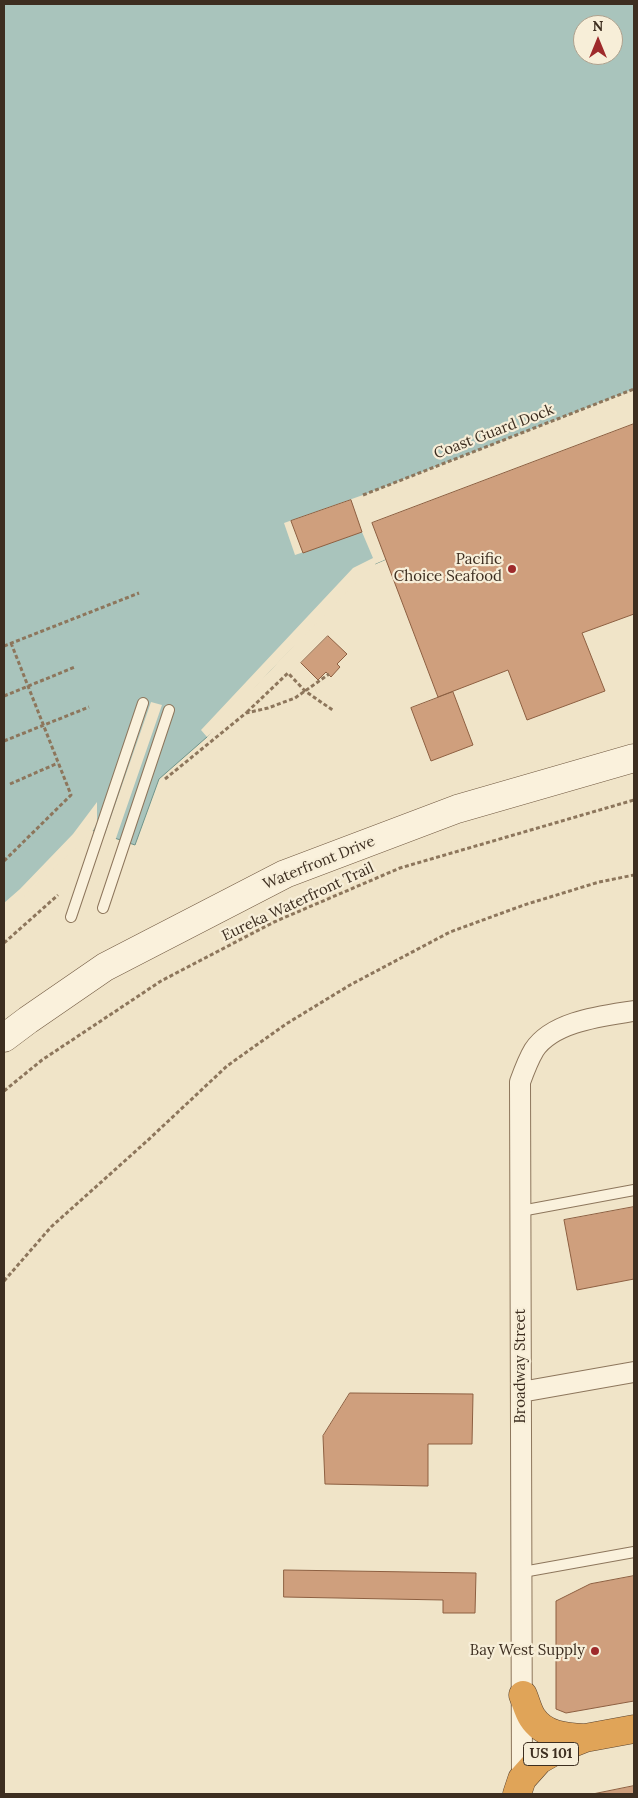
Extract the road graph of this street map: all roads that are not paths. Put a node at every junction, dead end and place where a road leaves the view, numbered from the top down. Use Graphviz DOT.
graph roads {
  1 [pos="143,703"];
  2 [pos="168,710"];
  3 [pos="634,758"];
  4 [pos="103,908"];
  5 [pos="71,917"];
  6 [pos="634,1011"];
  7 [pos="4,1038"];
  8 [pos="634,1190"];
  9 [pos="521,1211"];
  10 [pos="634,1372"];
  11 [pos="521,1392"];
  12 [pos="634,1552"];
  13 [pos="523,1572"];
  14 [pos="523,1695"];
  15 [pos="634,1729"];
  16 [pos="586,1738"];
  17 [pos="520,1786"];
  1 -- 5 [label="lane"];
  2 -- 4 [label="lane"];
  3 -- 7 [label="street, Waterfront Drive"];
  6 -- 9 [label="street, Broadway Street"];
  8 -- 9 [label="lane"];
  9 -- 11 [label="street, Broadway Street"];
  10 -- 11 [label="street"];
  11 -- 13 [label="street, Broadway Street"];
  12 -- 13 [label="lane"];
  13 -- 14 [label="street, Broadway Street"];
  14 -- 16 [label="highway"];
  14 -- 17 [label="street, Broadway Street"];
  15 -- 16 [label="highway, US 101"];
  16 -- 17 [label="highway, US 101"];
}
